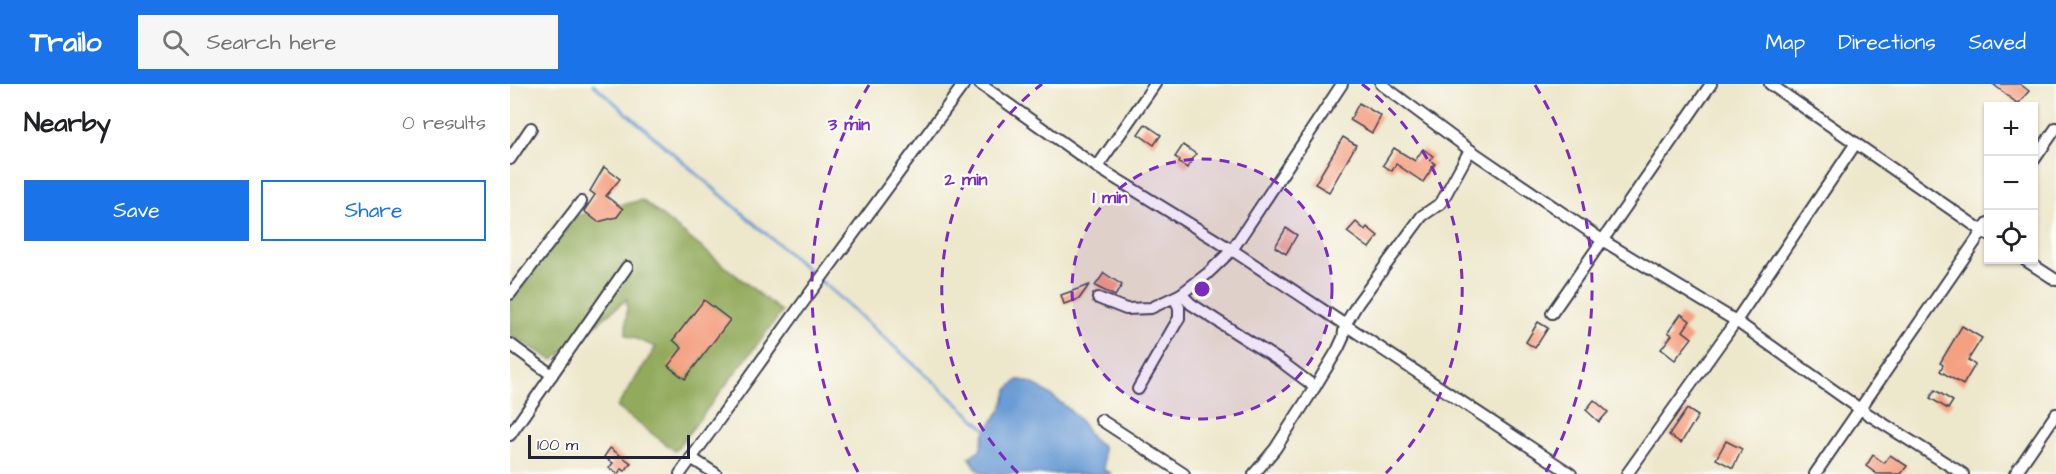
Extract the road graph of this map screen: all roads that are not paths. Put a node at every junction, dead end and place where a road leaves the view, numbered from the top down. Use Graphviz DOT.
graph roads {
  1 [pos="964,84"];
  2 [pos="980,84"];
  3 [pos="1155,84"];
  4 [pos="1342,84"];
  5 [pos="1381,84"];
  6 [pos="1711,84"];
  7 [pos="1770,84"];
  8 [pos="531,128"];
  9 [pos="2056,128"];
  10 [pos="1856,143"];
  11 [pos="1470,150"];
  12 [pos="2037,156"];
  13 [pos="510,159"];
  14 [pos="1096,167"];
  15 [pos="581,202"];
  16 [pos="1984,228"];
  17 [pos="1984,234"];
  18 [pos="1602,240"];
  19 [pos="1232,250"];
  20 [pos="2031,264"];
  21 [pos="627,267"];
  22 [pos="2056,280"];
  23 [pos="510,294"];
  24 [pos="1177,296"];
  25 [pos="1098,298"];
  26 [pos="1552,313"];
  27 [pos="1736,321"];
  28 [pos="1344,325"];
  29 [pos="510,344"];
  30 [pos="552,375"];
  31 [pos="1315,387"];
  32 [pos="1138,389"];
  33 [pos="1860,409"];
  34 [pos="2056,414"];
  35 [pos="1101,420"];
  36 [pos="510,435"];
  37 [pos="691,458"];
  38 [pos="680,474"];
  39 [pos="716,474"];
  40 [pos="1184,474"];
  41 [pos="1254,474"];
  42 [pos="1571,474"];
  43 [pos="1627,474"];
  44 [pos="1815,474"];
  45 [pos="1963,474"];
  46 [pos="2015,474"];
  1 -- 37 [label="street"];
  2 -- 14 [label="street"];
  3 -- 14 [label="street"];
  4 -- 19 [label="street"];
  5 -- 11 [label="street"];
  6 -- 18 [label="street"];
  7 -- 10 [label="street"];
  8 -- 13 [label="street"];
  9 -- 12 [label="street"];
  10 -- 16 [label="street"];
  10 -- 27 [label="street"];
  11 -- 18 [label="street"];
  11 -- 28 [label="street"];
  14 -- 19 [label="street"];
  15 -- 23 [label="street"];
  17 -- 33 [label="street"];
  18 -- 26 [label="street"];
  18 -- 27 [label="street"];
  19 -- 24 [label="street"];
  19 -- 28 [label="street"];
  20 -- 22 [label="street"];
  21 -- 30 [label="street"];
  24 -- 25 [label="street"];
  24 -- 31 [label="street"];
  24 -- 32 [label="street"];
  27 -- 33 [label="street"];
  27 -- 43 [label="street"];
  28 -- 31 [label="street"];
  28 -- 42 [label="street"];
  29 -- 30 [label="street"];
  30 -- 36 [label="street"];
  31 -- 41 [label="street"];
  33 -- 44 [label="street"];
  33 -- 45 [label="street"];
  34 -- 46 [label="street"];
  35 -- 40 [label="street"];
  37 -- 38 [label="street"];
  37 -- 39 [label="street"];
}
